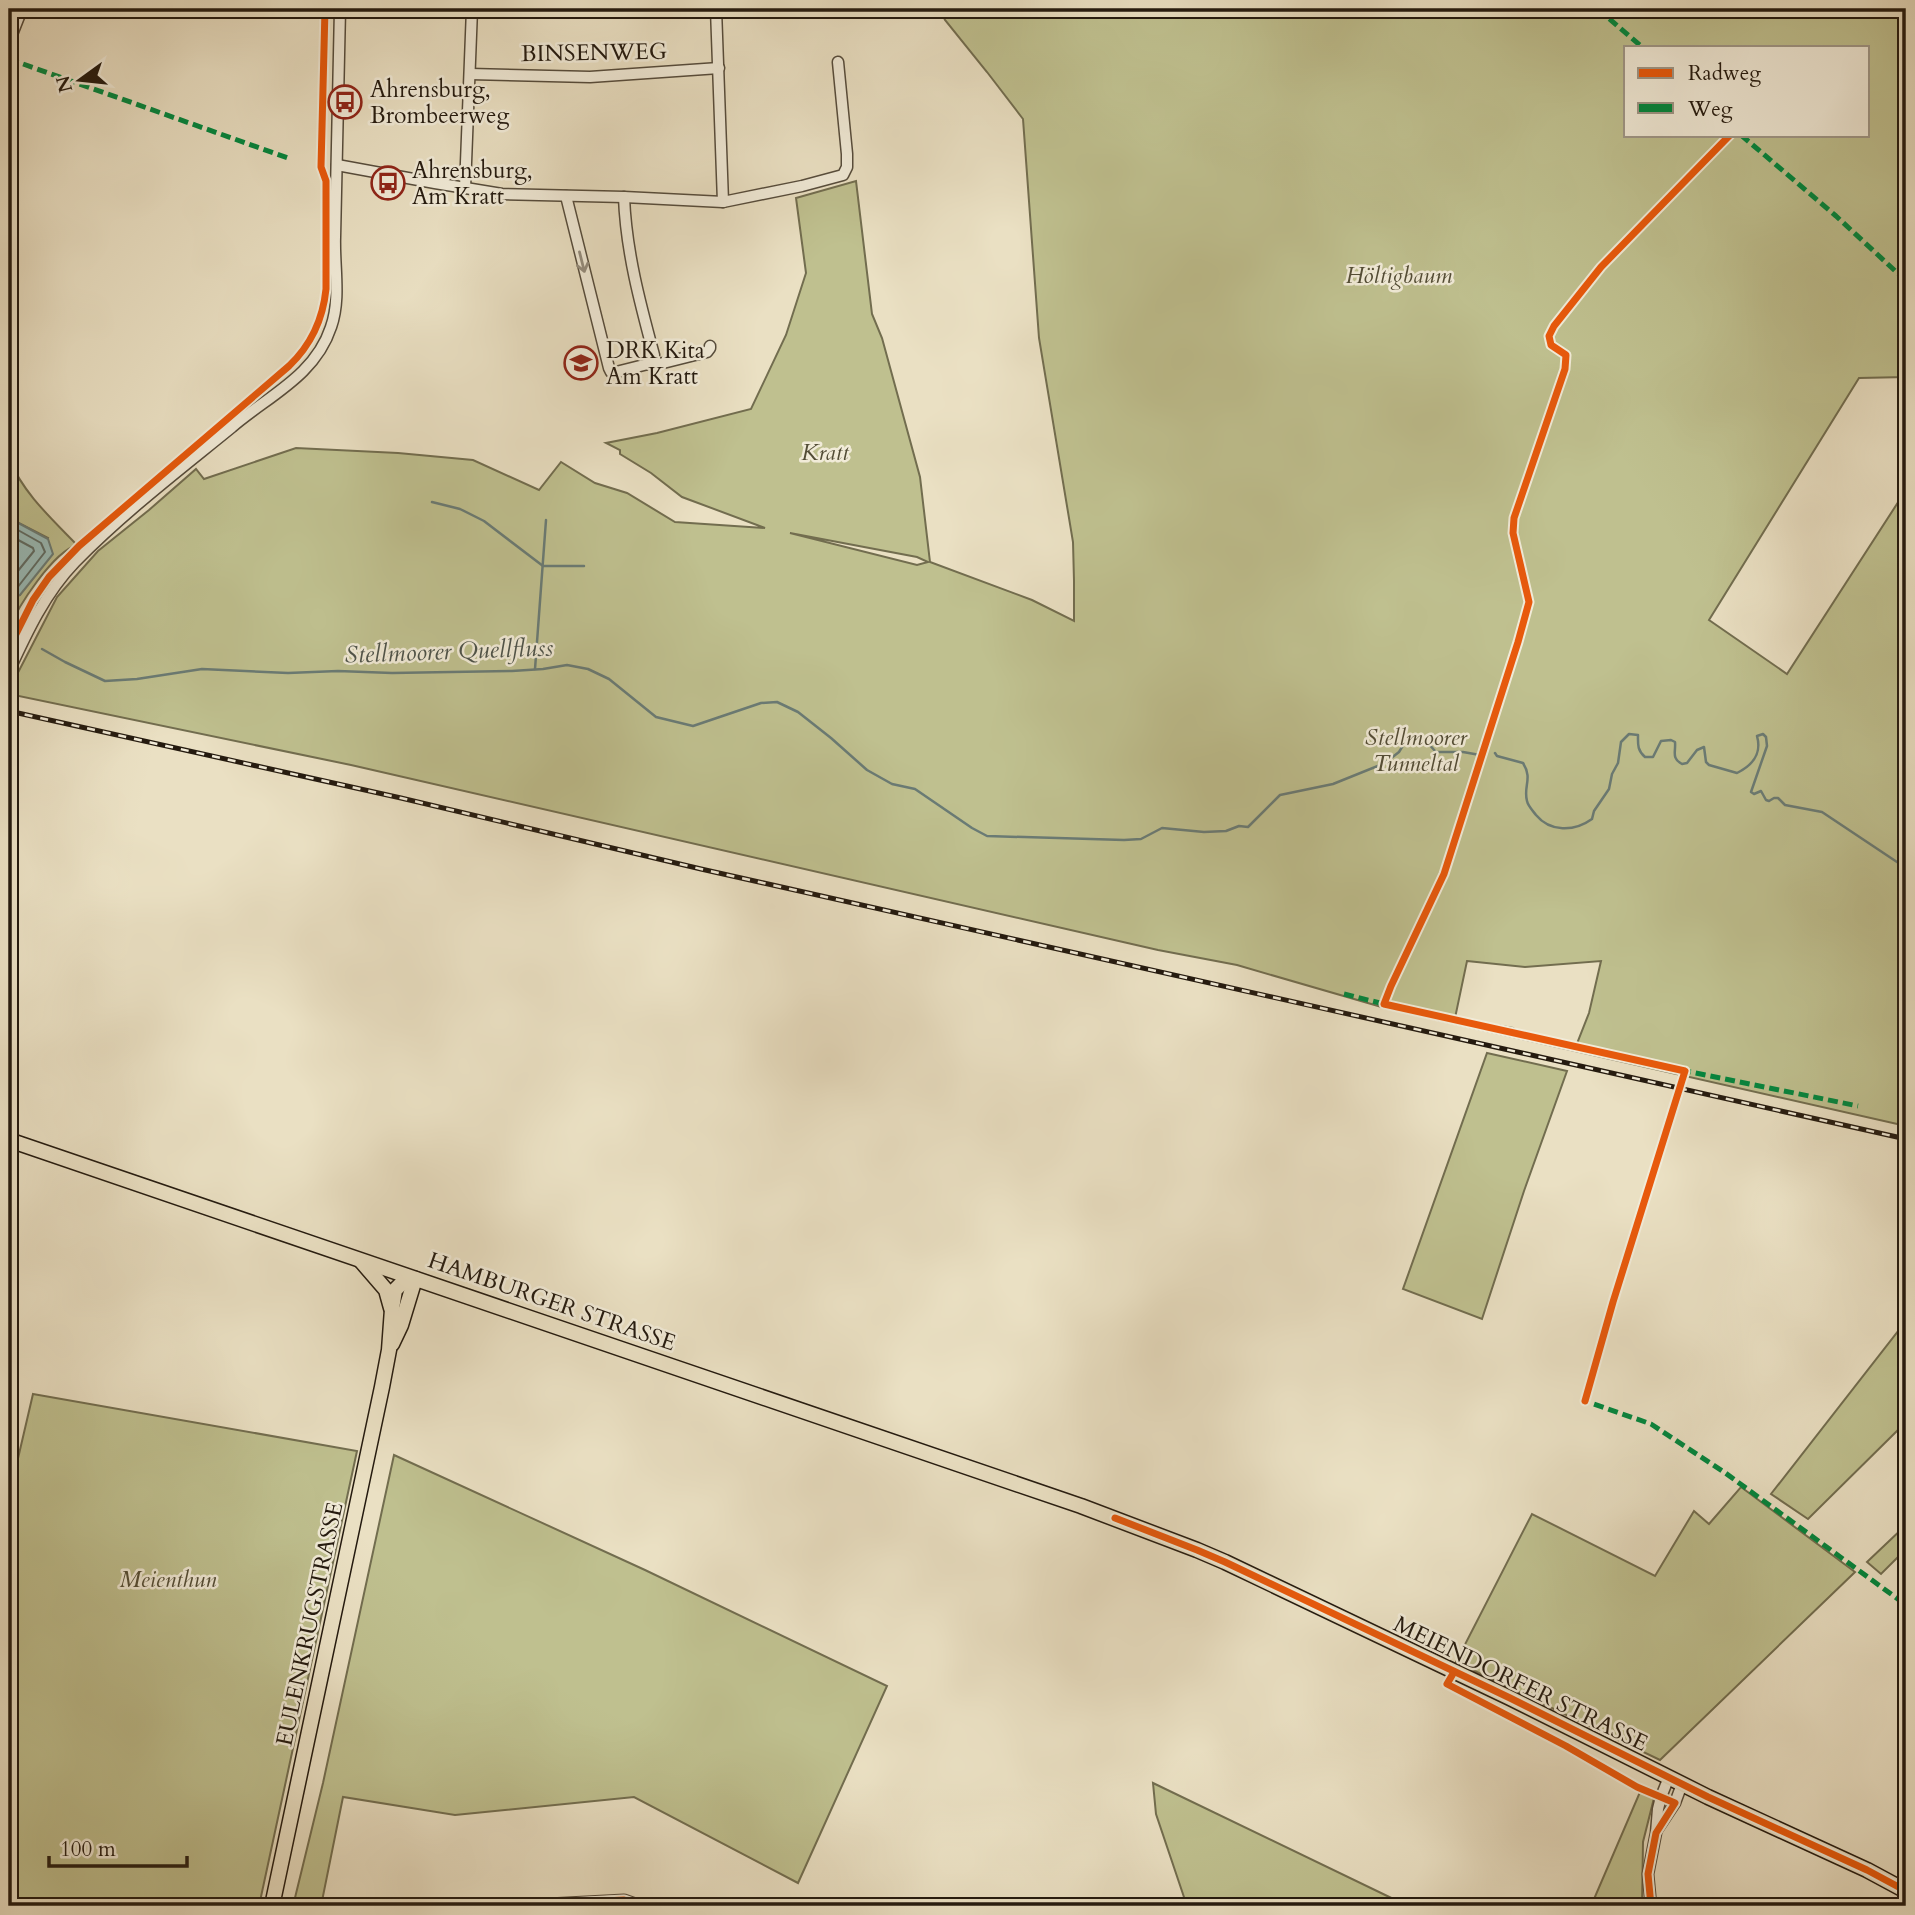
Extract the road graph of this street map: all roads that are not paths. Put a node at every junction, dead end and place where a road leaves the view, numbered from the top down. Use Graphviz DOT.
graph roads {
  1 [pos="22,9"];
  2 [pos="340,9"];
  3 [pos="472,9"];
  4 [pos="716,9"];
  5 [pos="9,42"];
  6 [pos="838,62"];
  7 [pos="719,68"];
  8 [pos="470,74"];
  9 [pos="337,165"];
  10 [pos="465,188"];
  11 [pos="565,196"];
  12 [pos="624,197"];
  13 [pos="723,202"];
  14 [pos="710,346"];
  15 [pos="652,363"];
  16 [pos="9,671"];
  17 [pos="9,1140"];
  18 [pos="360,1260"];
  19 [pos="415,1279"];
  20 [pos="392,1309"];
  21 [pos="389,1350"];
  22 [pos="1081,1506"];
  23 [pos="1675,1780"];
  24 [pos="1906,1891"];
  25 [pos="272,1906"];
  26 [pos="510,1906"];
  27 [pos="641,1906"];
  28 [pos="1651,1906"];
  1 -- 5 [label="street"];
  2 -- 9 [label="street"];
  3 -- 8 [label="street"];
  4 -- 7 [label="street"];
  6 -- 13 [label="street"];
  7 -- 8 [label="street, BINSENWEG"];
  7 -- 13 [label="street"];
  8 -- 10 [label="street"];
  9 -- 10 [label="street"];
  9 -- 16 [label="street"];
  10 -- 11 [label="street"];
  11 -- 12 [label="street"];
  11 -- 15 [label="street, one-way"];
  12 -- 13 [label="street"];
  12 -- 15 [label="street"];
  14 -- 15 [label="street"];
  17 -- 18 [label="main road, HAMBURGER STRASSE"];
  18 -- 19 [label="main road, HAMBURGER STRASSE"];
  18 -- 20 [label="main road"];
  19 -- 20 [label="main road, EULENKRUGSTRASSE"];
  19 -- 21 [label="main road, EULENKRUGSTRASSE"];
  19 -- 22 [label="main road, HAMBURGER STRASSE"];
  20 -- 21 [label="main road, EULENKRUGSTRASSE"];
  21 -- 25 [label="main road, EULENKRUGSTRASSE"];
  22 -- 23 [label="main road, MEIENDORFER STRASSE"];
  23 -- 24 [label="main road, MEIENDORFER STRASSE"];
  23 -- 28 [label="street"];
  26 -- 27 [label="street"];
}
